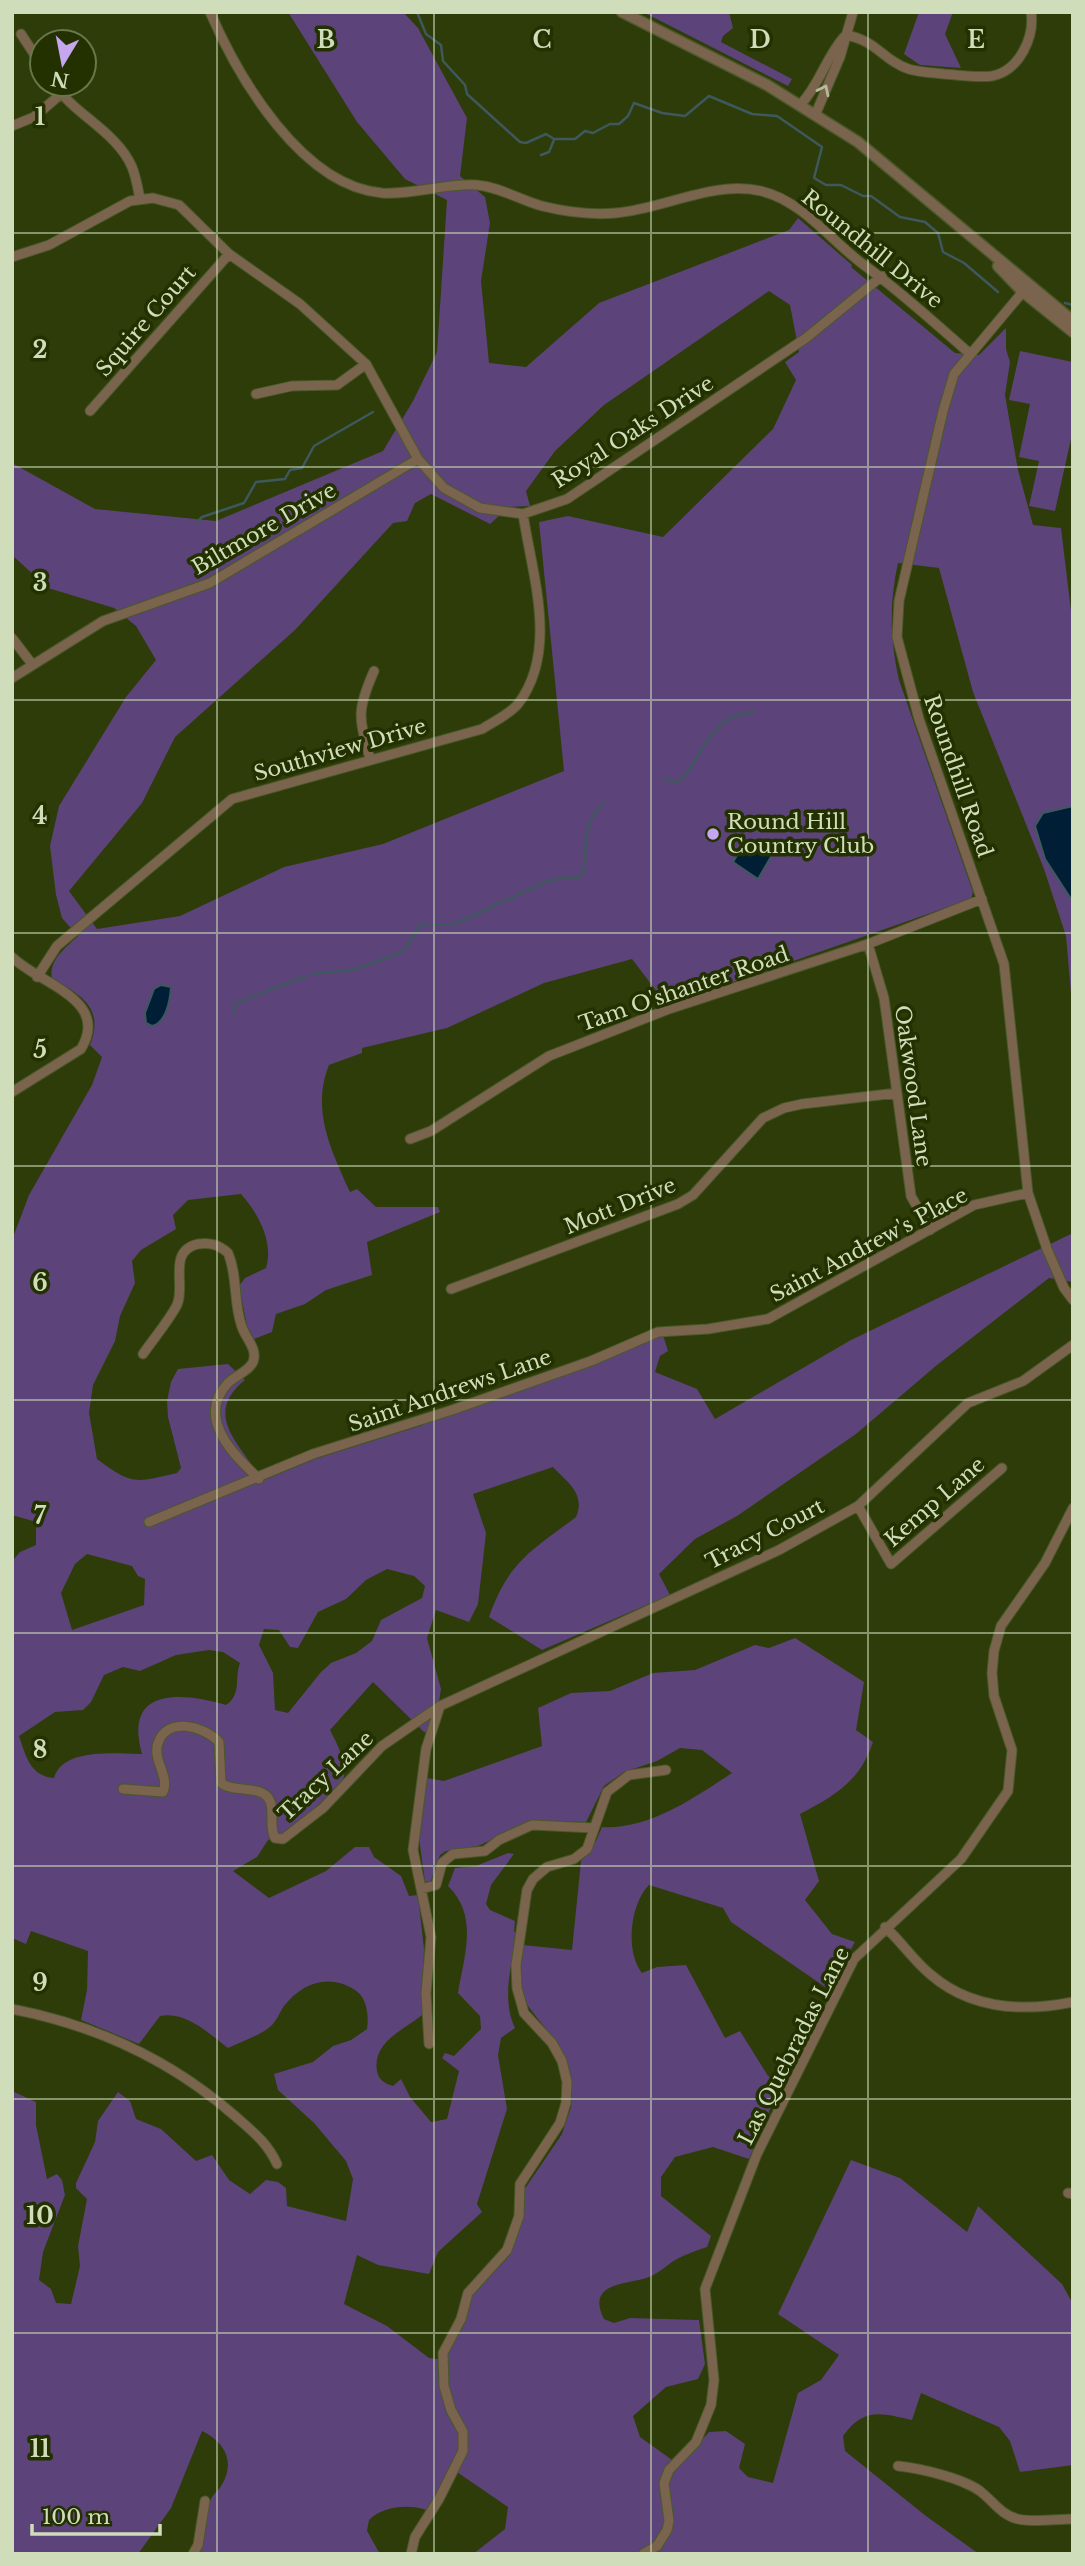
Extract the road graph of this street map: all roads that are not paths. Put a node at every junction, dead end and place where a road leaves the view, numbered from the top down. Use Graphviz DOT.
graph roads {
  1 [pos="210,12"];
  2 [pos="622,12"];
  3 [pos="853,12"];
  4 [pos="1031,12"];
  5 [pos="21,34"];
  6 [pos="846,36"];
  7 [pos="28,45"];
  8 [pos="56,98"];
  9 [pos="65,98"];
  10 [pos="801,104"];
  11 [pos="816,113"];
  12 [pos="12,126"];
  13 [pos="141,199"];
  14 [pos="229,254"];
  15 [pos="12,257"];
  16 [pos="882,276"];
  17 [pos="1027,288"];
  18 [pos="1073,321"];
  19 [pos="1073,332"];
  20 [pos="970,353"];
  21 [pos="366,364"];
  22 [pos="256,394"];
  23 [pos="90,411"];
  24 [pos="418,459"];
  25 [pos="523,514"];
  26 [pos="12,638"];
  27 [pos="32,664"];
  28 [pos="373,671"];
  29 [pos="12,678"];
  30 [pos="370,759"];
  31 [pos="982,899"];
  32 [pos="868,944"];
  33 [pos="12,957"];
  34 [pos="37,977"];
  35 [pos="12,1092"];
  36 [pos="897,1093"];
  37 [pos="410,1139"];
  38 [pos="1028,1193"];
  39 [pos="930,1230"];
  40 [pos="451,1289"];
  41 [pos="1073,1300"];
  42 [pos="768,1319"];
  43 [pos="1073,1345"];
  44 [pos="143,1354"];
  45 [pos="1002,1468"];
  46 [pos="259,1479"];
  47 [pos="858,1506"];
  48 [pos="1073,1508"];
  49 [pos="149,1522"];
  50 [pos="439,1706"];
  51 [pos="666,1770"];
  52 [pos="123,1789"];
  53 [pos="594,1828"];
  54 [pos="421,1889"];
  55 [pos="885,1927"];
  56 [pos="1073,2001"];
  57 [pos="12,2009"];
  58 [pos="429,2044"];
  59 [pos="276,2164"];
  60 [pos="898,2466"];
  61 [pos="205,2501"];
  62 [pos="1073,2519"];
  63 [pos="193,2554"];
  64 [pos="411,2554"];
  65 [pos="643,2554"];
  1 -- 16 [label="street, Roundhill Drive"];
  2 -- 10 [label="street"];
  3 -- 6 [label="street"];
  4 -- 6 [label="street"];
  5 -- 7 [label="street"];
  6 -- 10 [label="street"];
  11 -- 6 [label="street, one-way"];
  8 -- 12 [label="street"];
  9 -- 13 [label="street"];
  10 -- 11 [label="street"];
  11 -- 17 [label="street"];
  13 -- 14 [label="street, Royal Oaks Drive"];
  13 -- 15 [label="street"];
  14 -- 21 [label="street, Royal Oaks Drive"];
  14 -- 23 [label="street, Squire Court"];
  16 -- 20 [label="street, Roundhill Drive"];
  16 -- 25 [label="street, Royal Oaks Drive"];
  17 -- 18 [label="street"];
  17 -- 19 [label="street"];
  17 -- 20 [label="street, Roundhill Road"];
  20 -- 31 [label="street, Roundhill Road"];
  21 -- 22 [label="street"];
  21 -- 24 [label="street, Royal Oaks Drive"];
  24 -- 25 [label="street, Royal Oaks Drive"];
  24 -- 27 [label="street, Biltmore Drive"];
  25 -- 30 [label="street, Southview Drive"];
  26 -- 27 [label="street"];
  27 -- 29 [label="street, Biltmore Drive"];
  28 -- 30 [label="street"];
  30 -- 34 [label="street, Southview Drive"];
  31 -- 32 [label="street, Tam O'shanter Road"];
  31 -- 38 [label="street, Roundhill Road"];
  32 -- 36 [label="street, Oakwood Lane"];
  32 -- 37 [label="street, Tam O'shanter Road"];
  33 -- 34 [label="street"];
  34 -- 35 [label="street"];
  36 -- 39 [label="street, Oakwood Lane"];
  36 -- 40 [label="street, Mott Drive"];
  38 -- 39 [label="street, Saint Andrew's Place"];
  38 -- 41 [label="street, Roundhill Road"];
  39 -- 42 [label="street, Saint Andrew's Place"];
  42 -- 46 [label="street, Saint Andrews Lane"];
  43 -- 47 [label="street, Tracy Court"];
  44 -- 46 [label="street"];
  45 -- 47 [label="street, Kemp Lane"];
  46 -- 49 [label="street, Saint Andrews Lane"];
  47 -- 50 [label="street, Tracy Court"];
  48 -- 55 [label="street, Las Quebradas Lane"];
  50 -- 52 [label="street, Tracy Lane"];
  50 -- 54 [label="street"];
  51 -- 53 [label="street"];
  53 -- 54 [label="street"];
  53 -- 64 [label="street"];
  54 -- 58 [label="street"];
  55 -- 56 [label="street"];
  55 -- 65 [label="street, Las Quebradas Lane"];
  57 -- 59 [label="street"];
  60 -- 62 [label="street"];
  61 -- 63 [label="street"];
}
